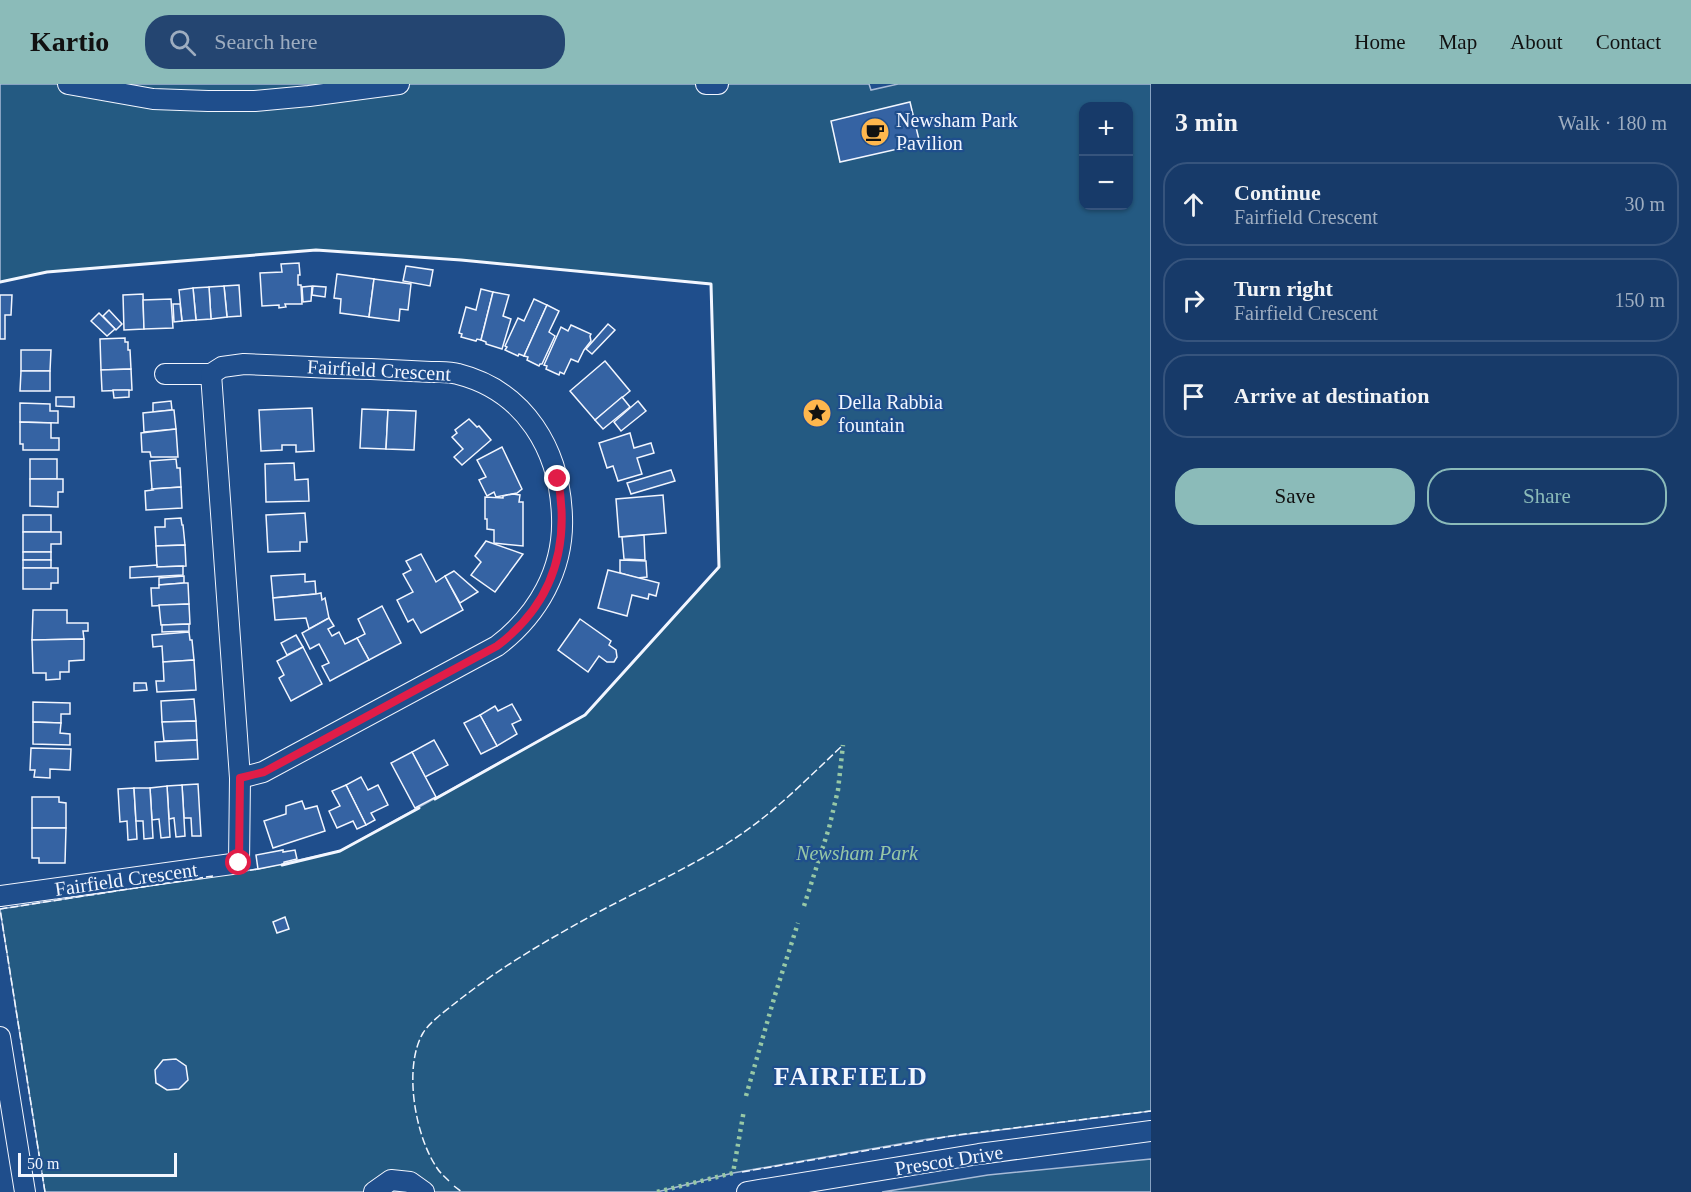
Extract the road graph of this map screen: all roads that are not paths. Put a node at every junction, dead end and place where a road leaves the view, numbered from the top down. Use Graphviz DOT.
graph roads {
  1 [pos="68,84"];
  2 [pos="399,84"];
  3 [pos="706,84"];
  4 [pos="718,84"];
  5 [pos="165,374"];
  6 [pos="211,374"];
  7 [pos="240,778"];
  8 [pos="0,896"];
  9 [pos="0,1037"];
  10 [pos="1151,1131"];
  11 [pos="25,1192"];
  12 [pos="374,1192"];
  13 [pos="424,1192"];
  14 [pos="747,1192"];
  1 -- 2 [label="street"];
  3 -- 4 [label="street"];
  5 -- 6 [label="street, Fairfield Crescent"];
  6 -- 7 [label="street, Fairfield Crescent"];
  6 -- 7 [label="street, Fairfield Crescent"];
  7 -- 8 [label="street, Fairfield Crescent"];
  9 -- 11 [label="street"];
  10 -- 14 [label="street, Prescot Drive"];
  12 -- 13 [label="street"];
}
